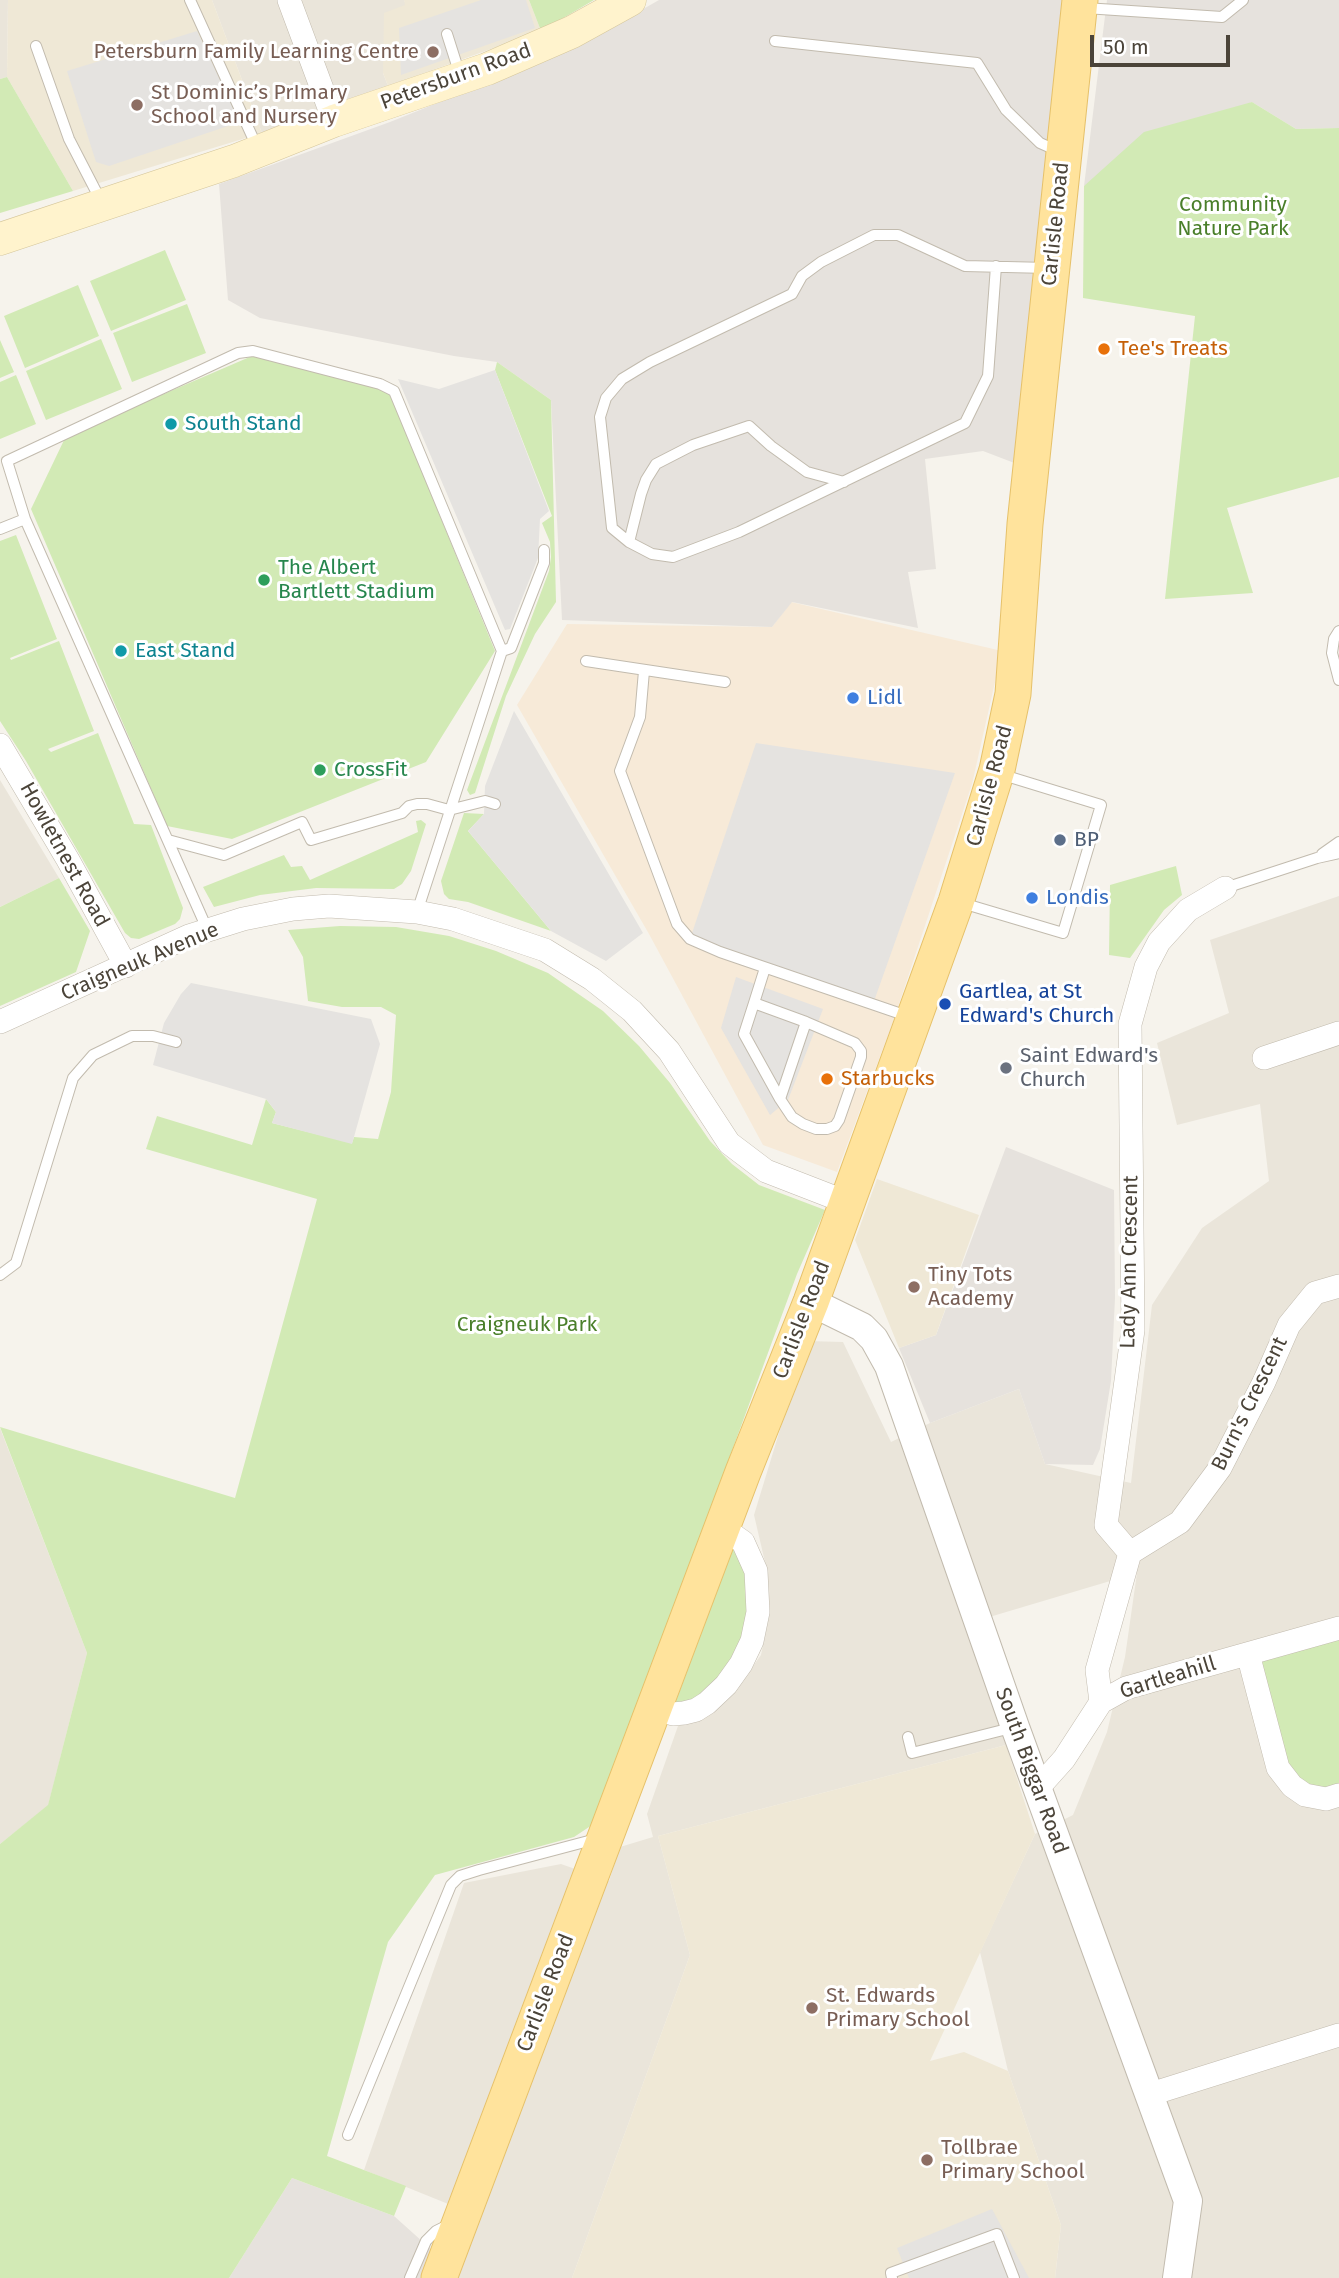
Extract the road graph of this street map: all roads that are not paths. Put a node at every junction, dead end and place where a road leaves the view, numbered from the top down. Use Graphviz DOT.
graph roads {
  1 [pos="190,0"];
  2 [pos="289,0"];
  3 [pos="630,0"];
  4 [pos="1243,0"];
  5 [pos="1079,4"];
  6 [pos="447,34"];
  7 [pos="775,41"];
  8 [pos="36,46"];
  9 [pos="461,78"];
  10 [pos="334,121"];
  11 [pos="260,152"];
  12 [pos="1064,154"];
  13 [pos="103,205"];
  14 [pos="0,239"];
  15 [pos="996,266"];
  16 [pos="1051,268"];
  17 [pos="844,482"];
  18 [pos="26,519"];
  19 [pos="0,529"];
  20 [pos="629,542"];
  21 [pos="544,550"];
  22 [pos="1339,631"];
  23 [pos="502,650"];
  24 [pos="586,661"];
  25 [pos="644,671"];
  26 [pos="1339,680"];
  27 [pos="725,682"];
  28 [pos="0,745"];
  29 [pos="996,773"];
  30 [pos="495,804"];
  31 [pos="449,810"];
  32 [pos="168,840"];
  33 [pos="1339,842"];
  34 [pos="1339,853"];
  35 [pos="1317,858"];
  36 [pos="1225,888"];
  37 [pos="956,902"];
  38 [pos="417,912"];
  39 [pos="208,931"];
  40 [pos="125,967"];
  41 [pos="765,968"];
  42 [pos="754,1003"];
  43 [pos="913,1018"];
  44 [pos="0,1022"];
  45 [pos="806,1022"];
  46 [pos="1339,1033"];
  47 [pos="176,1042"];
  48 [pos="1264,1058"];
  49 [pos="780,1099"];
  50 [pos="846,1202"];
  51 [pos="0,1275"];
  52 [pos="1339,1286"];
  53 [pos="811,1302"];
  54 [pos="722,1530"];
  55 [pos="1130,1553"];
  56 [pos="1339,1628"];
  57 [pos="1248,1654"];
  58 [pos="1101,1702"];
  59 [pos="656,1709"];
  60 [pos="1015,1727"];
  61 [pos="908,1737"];
  62 [pos="1038,1788"];
  63 [pos="1339,1795"];
  64 [pos="605,1837"];
  65 [pos="1339,2035"];
  66 [pos="1151,2094"];
  67 [pos="348,2135"];
  68 [pos="460,2221"];
  69 [pos="410,2278"];
  70 [pos="439,2278"];
  71 [pos="892,2278"];
  72 [pos="1014,2278"];
  73 [pos="1177,2278"];
  1 -- 11 [label="lane"];
  2 -- 10 [label="street"];
  3 -- 9 [label="main road, Petersburn Road"];
  4 -- 5 [label="lane"];
  5 -- 12 [label="main road, Carlisle Road"];
  6 -- 9 [label="lane"];
  7 -- 12 [label="lane"];
  8 -- 13 [label="lane"];
  9 -- 10 [label="main road, Petersburn Road"];
  10 -- 11 [label="main road, Petersburn Road"];
  11 -- 13 [label="main road, Petersburn Road"];
  12 -- 16 [label="main road, Carlisle Road"];
  13 -- 14 [label="main road, Petersburn Road"];
  15 -- 16 [label="lane"];
  15 -- 17 [label="lane"];
  15 -- 20 [label="lane"];
  16 -- 29 [label="main road, Carlisle Road"];
  17 -- 20 [label="lane"];
  17 -- 20 [label="lane"];
  18 -- 19 [label="lane"];
  18 -- 23 [label="lane"];
  18 -- 32 [label="lane"];
  21 -- 23 [label="lane"];
  22 -- 26 [label="lane"];
  23 -- 31 [label="lane"];
  24 -- 25 [label="lane"];
  25 -- 27 [label="lane"];
  25 -- 41 [label="lane"];
  28 -- 40 [label="street, Howletnest Road"];
  29 -- 37 [label="main road, Carlisle Road"];
  29 -- 37 [label="lane"];
  30 -- 31 [label="lane"];
  31 -- 32 [label="lane"];
  31 -- 38 [label="lane"];
  32 -- 39 [label="lane"];
  33 -- 35 [label="lane"];
  34 -- 35 [label="lane"];
  35 -- 36 [label="lane"];
  36 -- 55 [label="street, Lady Ann Crescent"];
  37 -- 43 [label="main road, Carlisle Road"];
  38 -- 39 [label="street, Craigneuk Avenue"];
  38 -- 50 [label="street, Craigneuk Avenue"];
  39 -- 40 [label="street, Craigneuk Avenue"];
  40 -- 44 [label="street, Craigneuk Avenue"];
  41 -- 42 [label="lane"];
  41 -- 43 [label="lane"];
  42 -- 45 [label="lane"];
  42 -- 49 [label="lane"];
  43 -- 50 [label="main road, Carlisle Road"];
  45 -- 49 [label="lane"];
  45 -- 49 [label="lane"];
  46 -- 48 [label="street"];
  47 -- 51 [label="lane"];
  50 -- 53 [label="main road, Carlisle Road"];
  52 -- 55 [label="street, Burn's Crescent"];
  53 -- 54 [label="main road, Carlisle Road"];
  53 -- 60 [label="street, South Biggar Road"];
  54 -- 59 [label="main road, Carlisle Road"];
  54 -- 59 [label="street"];
  55 -- 58 [label="street"];
  56 -- 57 [label="street, Gartleahill"];
  57 -- 58 [label="street, Gartleahill"];
  57 -- 63 [label="street"];
  58 -- 62 [label="street, Gartleahill"];
  59 -- 64 [label="main road, Carlisle Road"];
  60 -- 61 [label="lane"];
  60 -- 62 [label="street, South Biggar Road"];
  62 -- 66 [label="street, South Biggar Road"];
  64 -- 67 [label="lane"];
  64 -- 68 [label="main road, Carlisle Road"];
  65 -- 66 [label="street"];
  66 -- 73 [label="street, South Biggar Road"];
  68 -- 69 [label="lane"];
  68 -- 70 [label="main road, Carlisle Road"];
  71 -- 72 [label="lane"];
}
